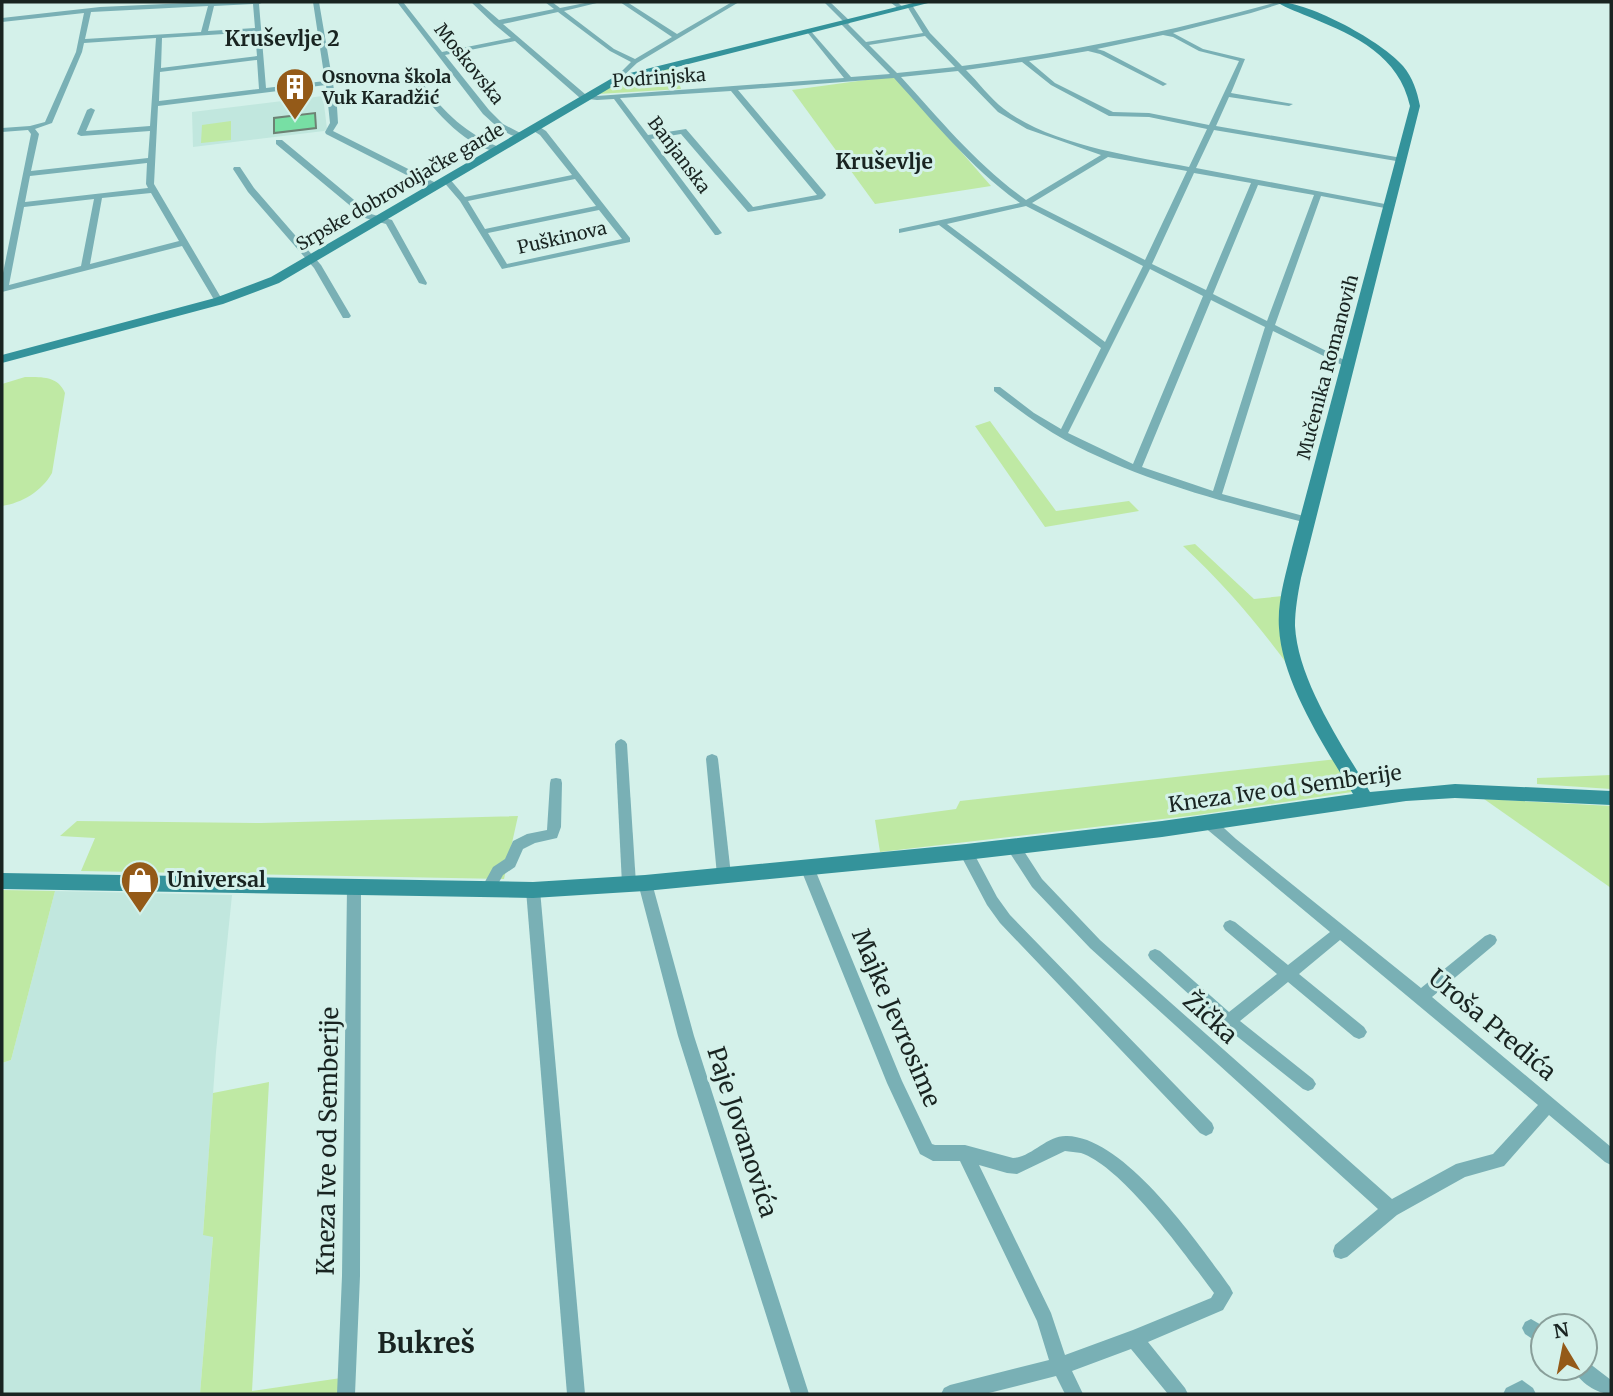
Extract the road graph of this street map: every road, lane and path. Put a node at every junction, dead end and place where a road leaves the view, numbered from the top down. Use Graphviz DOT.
graph roads {
  1 [pos="212,2"];
  2 [pos="258,2"];
  3 [pos="316,2"];
  4 [pos="400,2"];
  5 [pos="474,2"];
  6 [pos="548,2"];
  7 [pos="598,2"];
  8 [pos="623,2"];
  9 [pos="736,2"];
  10 [pos="827,2"];
  11 [pos="928,2"];
  12 [pos="1283,2"];
  13 [pos="901,5"];
  14 [pos="88,10"];
  15 [pos="558,10"];
  16 [pos="2,20"];
  17 [pos="845,22"];
  18 [pos="496,23"];
  19 [pos="258,30"];
  20 [pos="809,31"];
  21 [pos="204,33"];
  22 [pos="1175,33"];
  23 [pos="927,34"];
  24 [pos="159,36"];
  25 [pos="676,37"];
  26 [pos="514,39"];
  27 [pos="83,41"];
  28 [pos="863,44"];
  29 [pos="1103,49"];
  30 [pos="440,54"];
  31 [pos="261,58"];
  32 [pos="1024,60"];
  33 [pos="635,62"];
  34 [pos="960,69"];
  35 [pos="157,70"];
  36 [pos="896,76"];
  37 [pos="618,79"];
  38 [pos="849,79"];
  39 [pos="328,83"];
  40 [pos="1163,84"];
  41 [pos="421,86"];
  42 [pos="733,89"];
  43 [pos="263,91"];
  44 [pos="1227,95"];
  45 [pos="615,96"];
  46 [pos="588,97"];
  47 [pos="155,104"];
  48 [pos="1289,104"];
  49 [pos="91,110"];
  50 [pos="1213,127"];
  51 [pos="30,128"];
  52 [pos="153,128"];
  53 [pos="535,128"];
  54 [pos="2,130"];
  55 [pos="522,136"];
  56 [pos="645,138"];
  57 [pos="279,142"];
  58 [pos="498,150"];
  59 [pos="1107,154"];
  60 [pos="152,160"];
  61 [pos="1402,160"];
  62 [pos="237,169"];
  63 [pos="1193,170"];
  64 [pos="26,174"];
  65 [pos="576,176"];
  66 [pos="1255,182"];
  67 [pos="441,183"];
  68 [pos="153,190"];
  69 [pos="1318,194"];
  70 [pos="97,197"];
  71 [pos="463,200"];
  72 [pos="1025,204"];
  73 [pos="20,205"];
  74 [pos="601,207"];
  75 [pos="1390,207"];
  76 [pos="380,219"];
  77 [pos="941,223"];
  78 [pos="15,232"];
  79 [pos="482,232"];
  80 [pos="902,232"];
  81 [pos="718,233"];
  82 [pos="2,234"];
  83 [pos="182,243"];
  84 [pos="311,259"];
  85 [pos="1147,266"];
  86 [pos="85,267"];
  87 [pos="422,282"];
  88 [pos="3,288"];
  89 [pos="1207,295"];
  90 [pos="219,301"];
  91 [pos="346,316"];
  92 [pos="1270,326"];
  93 [pos="1107,348"];
  94 [pos="2,359"];
  95 [pos="1347,364"];
  96 [pos="996,389"];
  97 [pos="1063,434"];
  98 [pos="1136,469"];
  99 [pos="1216,497"];
  100 [pos="1307,520"];
  101 [pos="621,744"];
  102 [pos="712,758"];
  103 [pos="556,783"];
  104 [pos="1611,798"];
  105 [pos="1364,799"];
  106 [pos="1208,822"];
  107 [pos="1013,846"];
  108 [pos="966,852"];
  109 [pos="807,867"];
  110 [pos="724,875"];
  111 [pos="2,881"];
  112 [pos="637,884"];
  113 [pos="354,888"];
  114 [pos="488,889"];
  115 [pos="533,890"];
  116 [pos="1230,926"];
  117 [pos="1339,933"];
  118 [pos="1490,940"];
  119 [pos="1155,955"];
  120 [pos="1287,974"];
  121 [pos="1421,997"];
  122 [pos="1229,1021"];
  123 [pos="1359,1032"];
  124 [pos="1308,1084"];
  125 [pos="1549,1104"];
  126 [pos="1206,1128"];
  127 [pos="965,1153"];
  128 [pos="1611,1157"];
  129 [pos="1391,1209"];
  130 [pos="1341,1251"];
  131 [pos="1134,1339"];
  132 [pos="1060,1366"];
  133 [pos="346,1394"];
  134 [pos="576,1394"];
  135 [pos="800,1394"];
  136 [pos="950,1394"];
  137 [pos="1074,1394"];
  138 [pos="1179,1394"];
  139 [pos="1512,1394"];
  140 [pos="1527,1394"];
  1 -- 2 [label="street"];
  1 -- 14 [label="street"];
  1 -- 21 [label="street"];
  2 -- 19 [label="street"];
  3 -- 39 [label="street"];
  4 -- 30 [label="street, Moskovska"];
  5 -- 18 [label="street"];
  6 -- 15 [label="street"];
  7 -- 15 [label="street"];
  8 -- 25 [label="street"];
  9 -- 25 [label="street"];
  10 -- 17 [label="street"];
  11 -- 13 [label="street, Srpske dobrovoljačke garde"];
  12 -- 22 [label="street"];
  12 -- 61 [label="street, Mučenika Romanovih"];
  13 -- 17 [label="street, Srpske dobrovoljačke garde"];
  13 -- 23 [label="street"];
  14 -- 16 [label="street"];
  14 -- 27 [label="street"];
  15 -- 18 [label="street"];
  15 -- 33 [label="street"];
  17 -- 20 [label="street, Srpske dobrovoljačke garde"];
  17 -- 28 [label="street"];
  18 -- 26 [label="street"];
  19 -- 21 [label="street"];
  19 -- 31 [label="street"];
  20 -- 37 [label="street, Srpske dobrovoljačke garde"];
  20 -- 38 [label="street"];
  21 -- 24 [label="street"];
  22 -- 29 [label="street"];
  22 -- 44 [label="street"];
  23 -- 28 [label="street"];
  23 -- 34 [label="street"];
  24 -- 27 [label="street"];
  24 -- 35 [label="street"];
  25 -- 33 [label="street"];
  26 -- 30 [label="street"];
  26 -- 46 [label="street"];
  27 -- 51 [label="street"];
  28 -- 36 [label="street"];
  29 -- 32 [label="street, Podrinjska"];
  29 -- 40 [label="street"];
  30 -- 55 [label="street, Moskovska"];
  31 -- 35 [label="street"];
  31 -- 43 [label="street"];
  32 -- 34 [label="street, Podrinjska"];
  32 -- 50 [label="street"];
  33 -- 37 [label="street"];
  34 -- 36 [label="street, Podrinjska"];
  34 -- 59 [label="street"];
  35 -- 47 [label="street"];
  36 -- 38 [label="street, Podrinjska"];
  36 -- 72 [label="street"];
  37 -- 46 [label="street, Srpske dobrovoljačke garde"];
  38 -- 42 [label="street, Podrinjska"];
  39 -- 43 [label="street"];
  39 -- 67 [label="street"];
  41 -- 58 [label="street"];
  42 -- 45 [label="street, Podrinjska"];
  42 -- 56 [label="street, Podrinjska"];
  43 -- 47 [label="street"];
  44 -- 48 [label="street"];
  44 -- 50 [label="street"];
  45 -- 46 [label="street, Podrinjska"];
  45 -- 56 [label="street, Banjanska"];
  46 -- 53 [label="street, Srpske dobrovoljačke garde"];
  47 -- 52 [label="street"];
  49 -- 52 [label="street"];
  50 -- 61 [label="street"];
  50 -- 63 [label="street"];
  51 -- 54 [label="street"];
  51 -- 64 [label="street"];
  52 -- 60 [label="street"];
  53 -- 55 [label="street, Srpske dobrovoljačke garde"];
  53 -- 65 [label="street, Puškinova"];
  55 -- 58 [label="street, Srpske dobrovoljačke garde"];
  56 -- 81 [label="street, Banjanska"];
  57 -- 76 [label="street"];
  58 -- 67 [label="street, Srpske dobrovoljačke garde"];
  59 -- 63 [label="street"];
  59 -- 72 [label="street"];
  60 -- 64 [label="street"];
  60 -- 68 [label="street"];
  61 -- 75 [label="street, Mučenika Romanovih"];
  62 -- 84 [label="street"];
  63 -- 66 [label="street"];
  63 -- 85 [label="street"];
  64 -- 73 [label="street"];
  65 -- 71 [label="street"];
  65 -- 74 [label="street, Puškinova"];
  66 -- 69 [label="street"];
  66 -- 89 [label="street"];
  67 -- 71 [label="street, Puškinova"];
  67 -- 76 [label="street, Srpske dobrovoljačke garde"];
  68 -- 70 [label="street"];
  68 -- 83 [label="street"];
  69 -- 75 [label="street"];
  69 -- 92 [label="street"];
  70 -- 73 [label="street"];
  70 -- 86 [label="street"];
  71 -- 79 [label="street, Puškinova"];
  72 -- 77 [label="street"];
  72 -- 85 [label="street"];
  73 -- 78 [label="street"];
  74 -- 79 [label="street, Puškinova"];
  74 -- 79 [label="street, Puškinova"];
  75 -- 95 [label="street, Mučenika Romanovih"];
  76 -- 84 [label="street, Srpske dobrovoljačke garde"];
  76 -- 87 [label="street"];
  77 -- 80 [label="street"];
  77 -- 93 [label="street"];
  78 -- 82 [label="street"];
  78 -- 88 [label="street"];
  83 -- 86 [label="street"];
  83 -- 90 [label="street"];
  84 -- 90 [label="street, Srpske dobrovoljačke garde"];
  84 -- 91 [label="street"];
  85 -- 89 [label="street"];
  85 -- 93 [label="street"];
  86 -- 88 [label="street"];
  89 -- 92 [label="street"];
  89 -- 98 [label="street"];
  90 -- 94 [label="street, Srpske dobrovoljačke garde"];
  92 -- 95 [label="street"];
  92 -- 99 [label="street"];
  93 -- 97 [label="street"];
  95 -- 100 [label="street, Mučenika Romanovih"];
  96 -- 97 [label="street"];
  97 -- 98 [label="street"];
  98 -- 99 [label="street"];
  99 -- 100 [label="street"];
  100 -- 105 [label="street, Mučenika Romanovih"];
  101 -- 112 [label="street, Paje Jovanovića"];
  102 -- 110 [label="street"];
  103 -- 114 [label="street"];
  104 -- 105 [label="street, Kneza Ive od Semberije"];
  105 -- 106 [label="street, Kneza Ive od Semberije"];
  106 -- 107 [label="street, Kneza Ive od Semberije"];
  106 -- 117 [label="street, Uroša Predića"];
  107 -- 108 [label="street, Kneza Ive od Semberije"];
  107 -- 129 [label="street, Žička"];
  108 -- 109 [label="street, Kneza Ive od Semberije"];
  108 -- 126 [label="street"];
  109 -- 110 [label="street, Kneza Ive od Semberije"];
  109 -- 127 [label="street, Majke Jevrosime"];
  110 -- 112 [label="street, Kneza Ive od Semberije"];
  111 -- 113 [label="street, Kneza Ive od Semberije"];
  112 -- 115 [label="street, Kneza Ive od Semberije"];
  112 -- 135 [label="street, Paje Jovanovića"];
  113 -- 114 [label="street, Kneza Ive od Semberije"];
  113 -- 133 [label="street, Kneza Ive od Semberije"];
  114 -- 115 [label="street, Kneza Ive od Semberije"];
  115 -- 134 [label="street"];
  116 -- 120 [label="street"];
  117 -- 120 [label="street"];
  117 -- 121 [label="street, Uroša Predića"];
  118 -- 121 [label="street"];
  119 -- 122 [label="street"];
  120 -- 122 [label="street"];
  120 -- 123 [label="street"];
  121 -- 125 [label="street, Uroša Predića"];
  122 -- 124 [label="street"];
  125 -- 128 [label="street, Uroša Predića"];
  125 -- 129 [label="street"];
  127 -- 131 [label="street, Majke Jevrosime"];
  127 -- 132 [label="street"];
  129 -- 130 [label="street"];
  131 -- 132 [label="street"];
  131 -- 138 [label="street"];
  132 -- 136 [label="street"];
  132 -- 137 [label="street"];
  139 -- 140 [label="street"];
}
